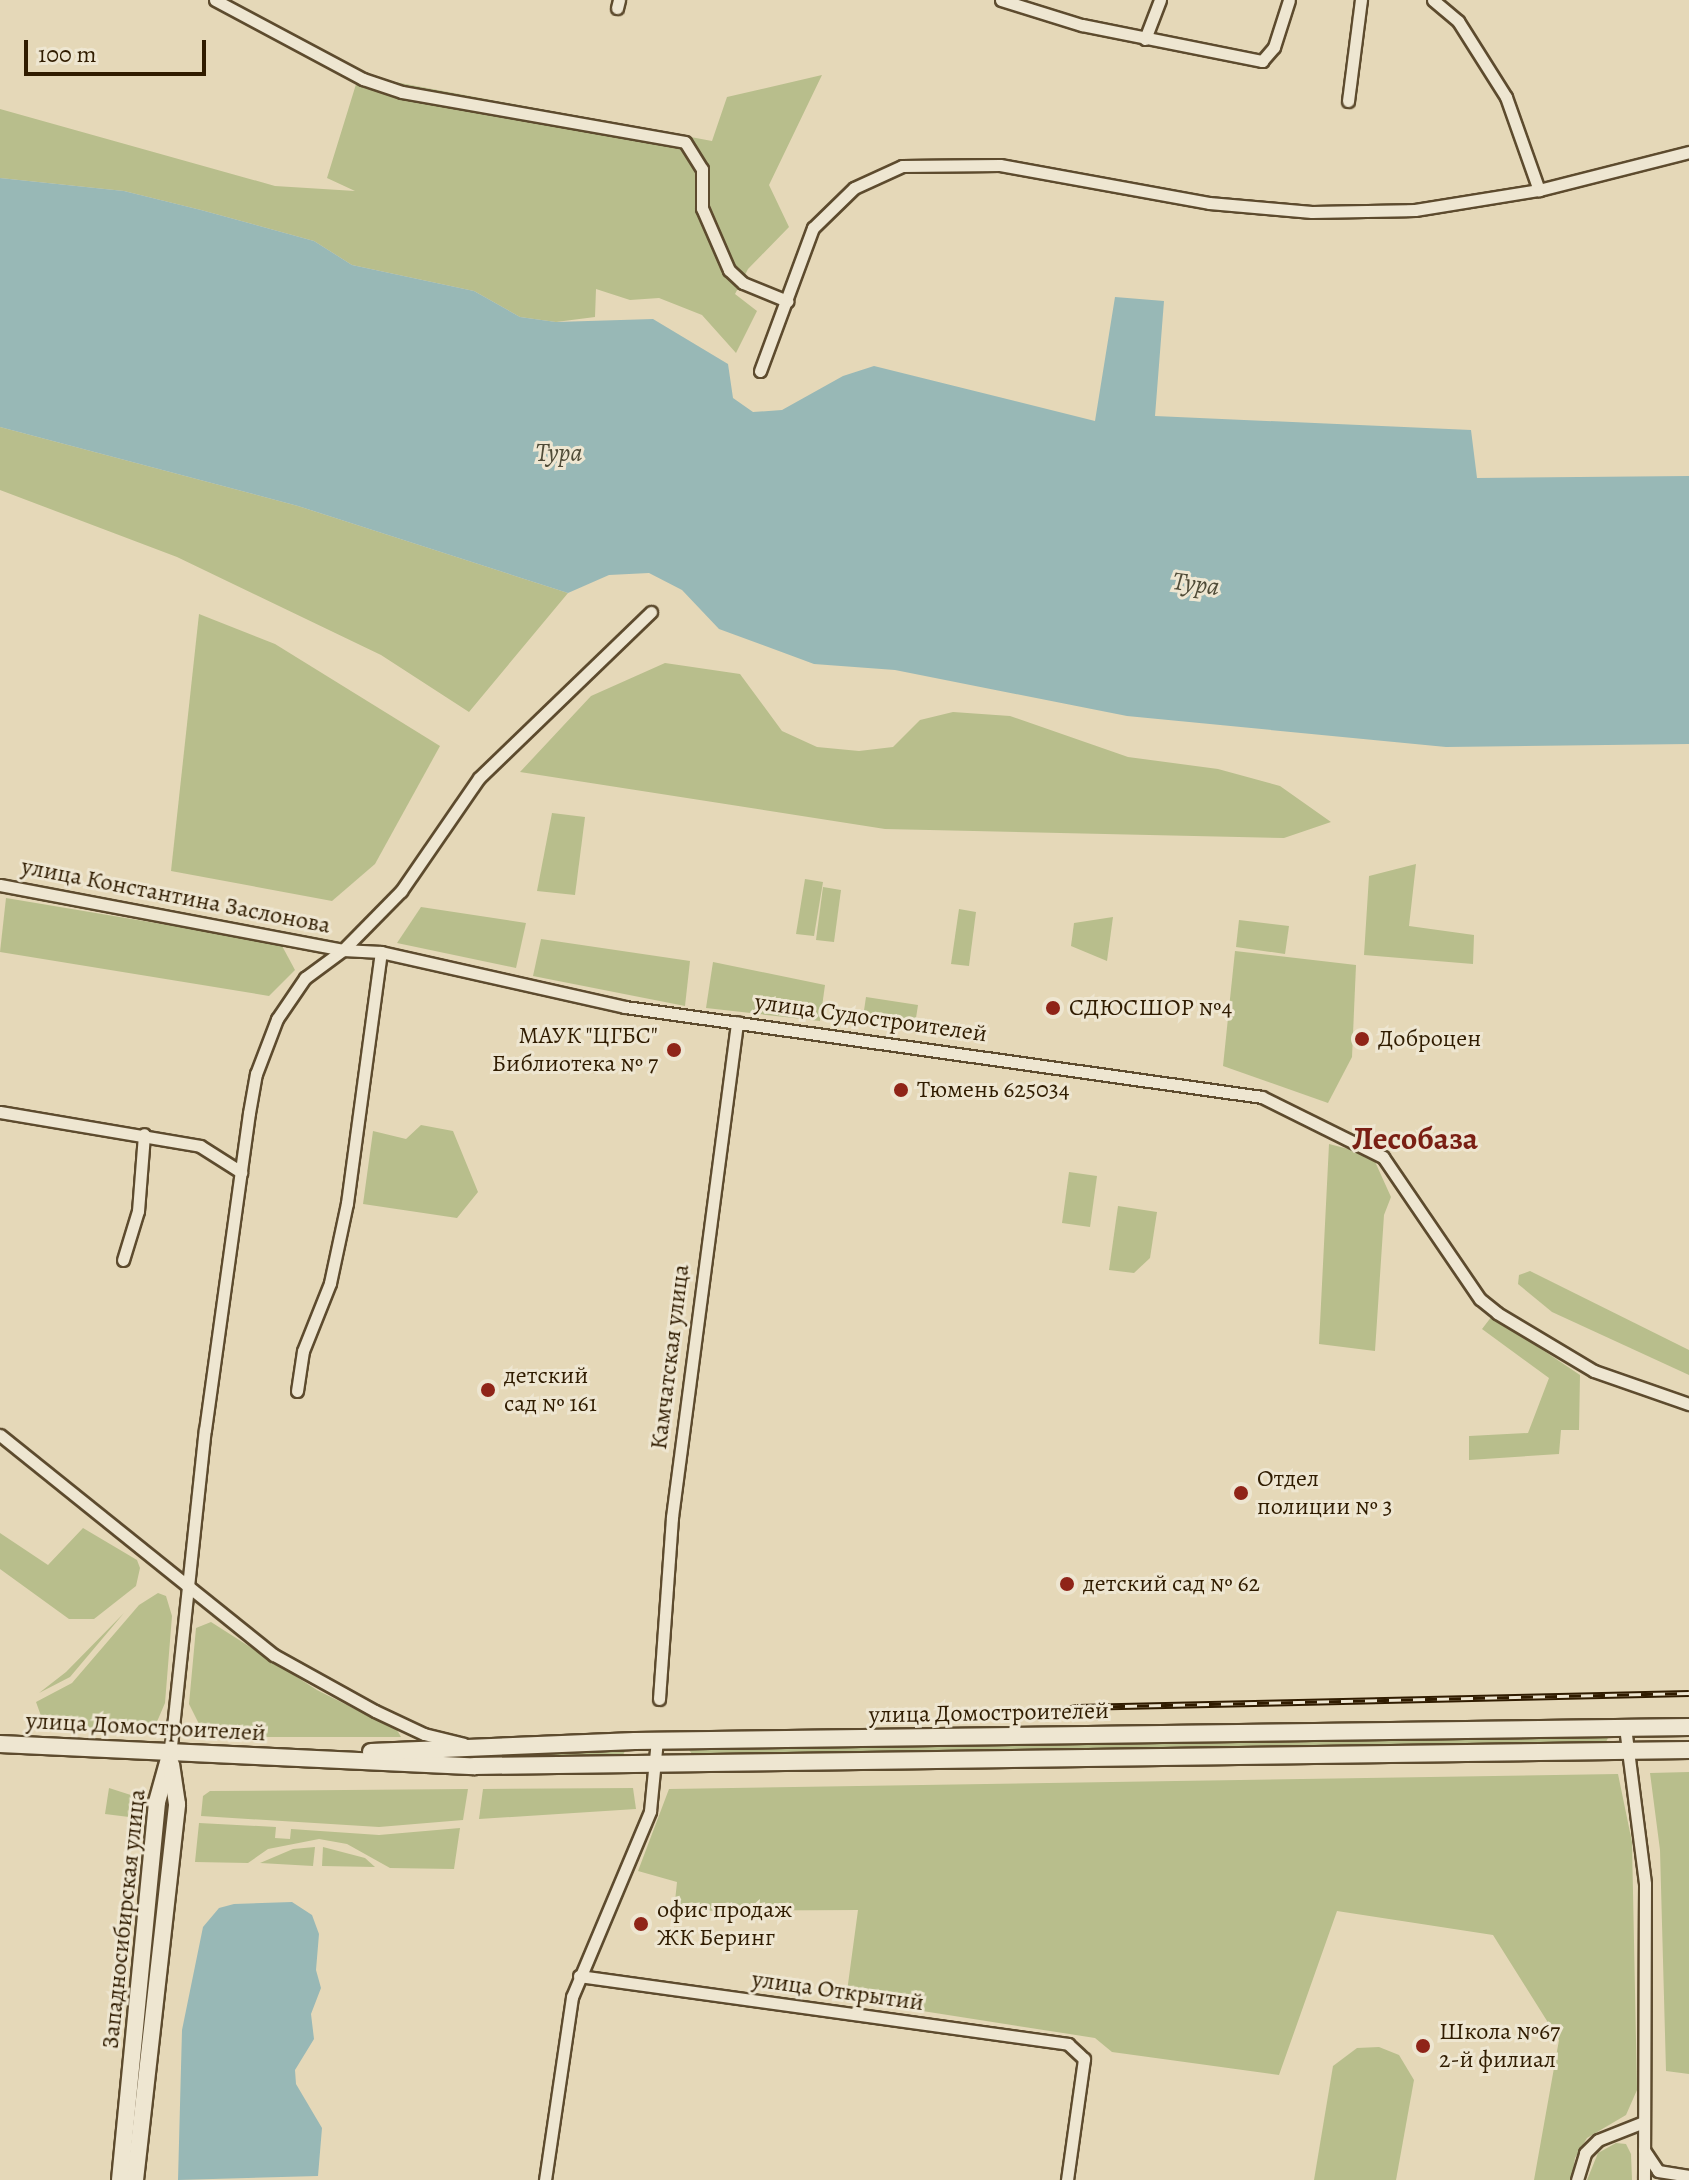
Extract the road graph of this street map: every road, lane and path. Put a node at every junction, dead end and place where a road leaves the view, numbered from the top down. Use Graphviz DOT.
graph roads {
  1 [pos="215,0"];
  2 [pos="1001,0"];
  3 [pos="1160,0"];
  4 [pos="1289,0"];
  5 [pos="1361,0"];
  6 [pos="1433,0"];
  7 [pos="1145,39"];
  8 [pos="1348,101"];
  9 [pos="1689,152"];
  10 [pos="1539,190"];
  11 [pos="787,301"];
  12 [pos="760,371"];
  13 [pos="651,612"];
  14 [pos="0,885"];
  15 [pos="343,950"];
  16 [pos="381,952"];
  17 [pos="737,1022"];
  18 [pos="0,1112"];
  19 [pos="144,1134"];
  20 [pos="241,1172"];
  21 [pos="123,1260"];
  22 [pos="297,1391"];
  23 [pos="1689,1404"];
  24 [pos="0,1435"];
  25 [pos="187,1585"];
  26 [pos="659,1699"];
  27 [pos="1625,1727"];
  28 [pos="1689,1727"];
  29 [pos="657,1740"];
  30 [pos="0,1744"];
  31 [pos="472,1745"];
  32 [pos="1689,1750"];
  33 [pos="1628,1751"];
  34 [pos="170,1755"];
  35 [pos="289,1757"];
  36 [pos="656,1764"];
  37 [pos="579,1976"];
  38 [pos="1641,2123"];
  39 [pos="1643,2149"];
  40 [pos="1689,2176"];
  41 [pos="120,2180"];
  42 [pos="135,2180"];
  43 [pos="545,2180"];
  44 [pos="1067,2180"];
  45 [pos="1577,2180"];
  46 [pos="1644,2180"];
  1 -- 11 [label="street"];
  2 -- 7 [label="street"];
  3 -- 7 [label="street"];
  4 -- 7 [label="street"];
  5 -- 8 [label="street"];
  6 -- 10 [label="street"];
  9 -- 10 [label="street"];
  10 -- 11 [label="street"];
  11 -- 12 [label="street"];
  13 -- 15 [label="street"];
  14 -- 15 [label="street, улица Константина Заслонова"];
  15 -- 16 [label="street, улица Судостроителей"];
  15 -- 20 [label="street"];
  16 -- 17 [label="street, улица Судостроителей"];
  16 -- 22 [label="street"];
  17 -- 23 [label="street, улица Судостроителей"];
  17 -- 26 [label="street, Камчатская улица"];
  18 -- 19 [label="street"];
  19 -- 20 [label="street"];
  19 -- 21 [label="street"];
  20 -- 25 [label="street"];
  24 -- 25 [label="street"];
  25 -- 31 [label="street"];
  25 -- 34 [label="street"];
  27 -- 28 [label="main road, улица Домостроителей"];
  27 -- 29 [label="main road, улица Домостроителей"];
  27 -- 33 [label="street"];
  29 -- 31 [label="main road, улица Домостроителей"];
  29 -- 36 [label="street"];
  30 -- 34 [label="main road, улица Домостроителей"];
  31 -- 35 [label="main road, улица Домостроителей"];
  32 -- 33 [label="main road, улица Домостроителей"];
  33 -- 36 [label="main road, улица Домостроителей"];
  33 -- 38 [label="street"];
  34 -- 35 [label="main road, улица Домостроителей"];
  34 -- 41 [label="main road, Западносибирская улица"];
  34 -- 42 [label="main road, Западносибирская улица"];
  35 -- 36 [label="main road, улица Домостроителей"];
  36 -- 37 [label="street"];
  37 -- 43 [label="street"];
  37 -- 44 [label="street, улица Открытий"];
  38 -- 39 [label="street"];
  38 -- 45 [label="street"];
  39 -- 40 [label="street"];
  39 -- 46 [label="street"];
}
